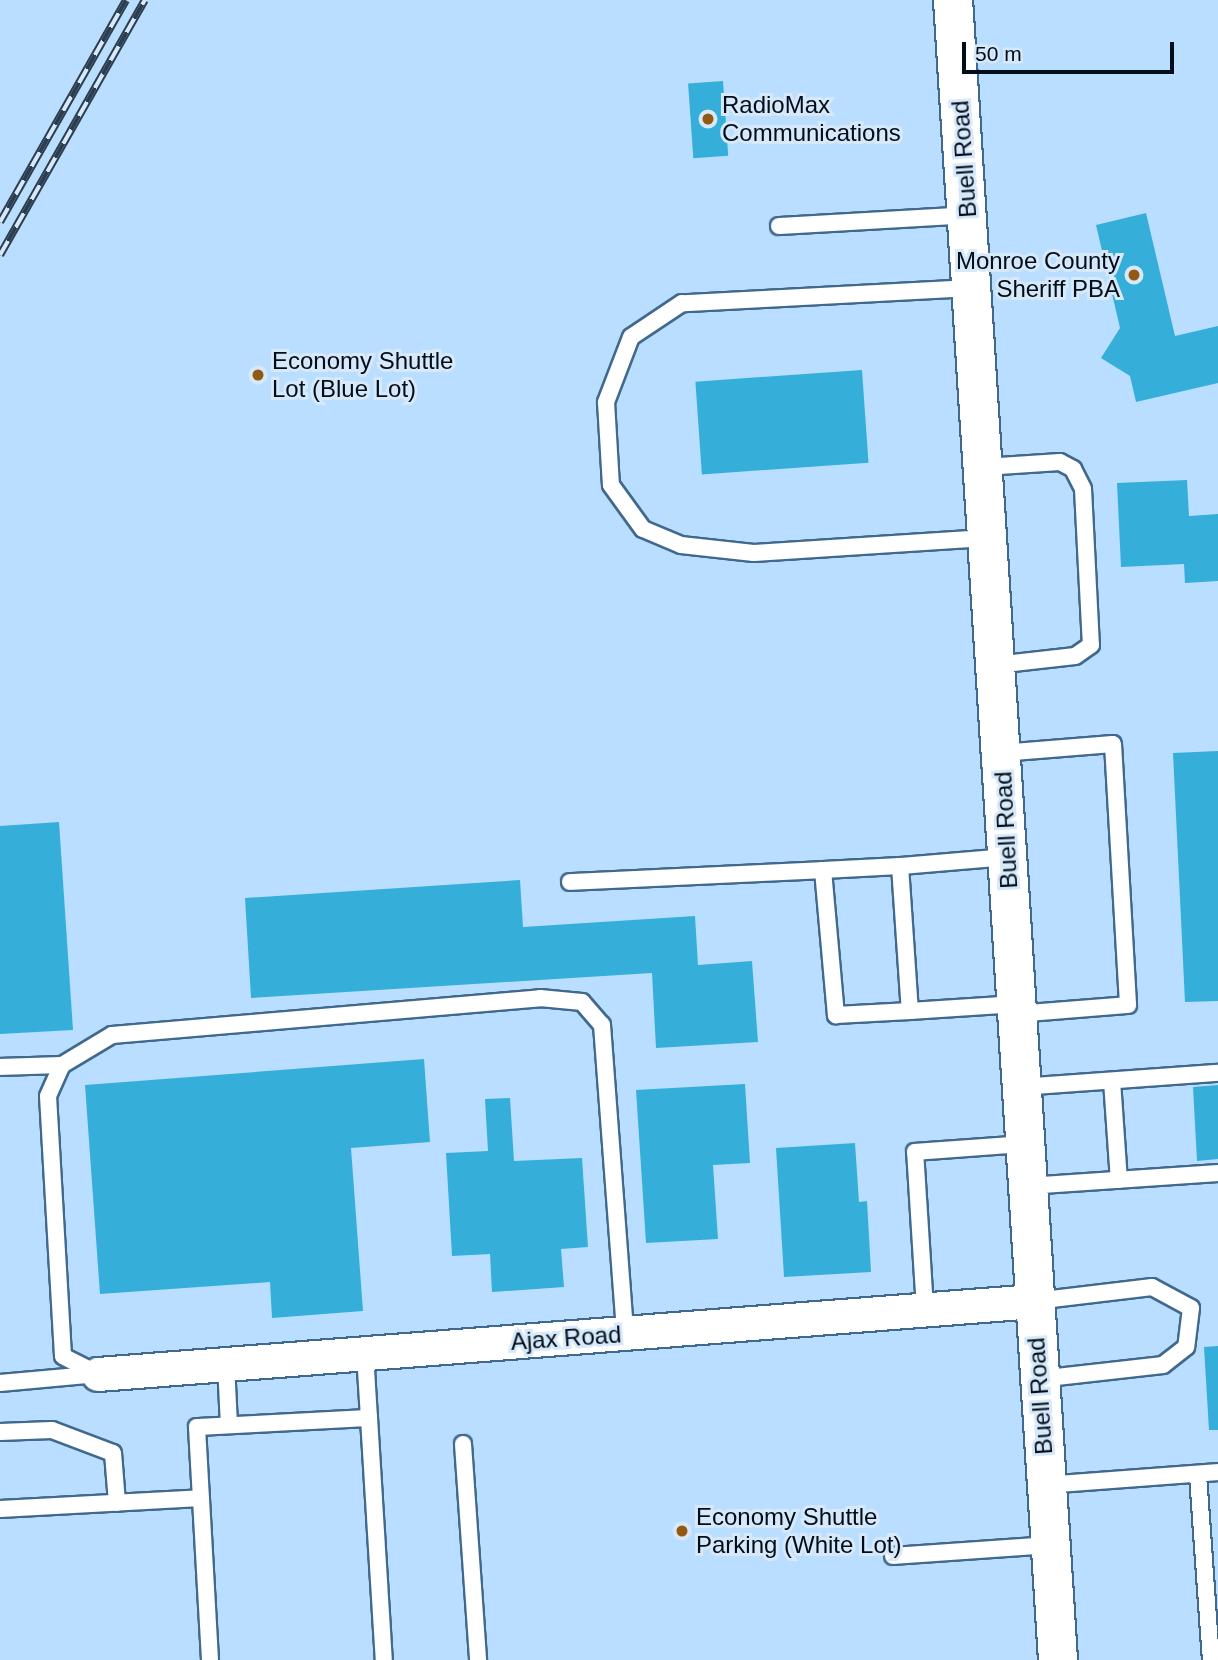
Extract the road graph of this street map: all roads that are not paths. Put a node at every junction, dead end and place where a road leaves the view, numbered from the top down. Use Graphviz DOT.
graph roads {
  1 [pos="953,0"];
  2 [pos="968,215"];
  3 [pos="779,226"];
  4 [pos="973,288"];
  5 [pos="984,467"];
  6 [pos="988,538"];
  7 [pos="996,664"];
  8 [pos="1001,753"];
  9 [pos="1007,857"];
  10 [pos="900,866"];
  11 [pos="823,870"];
  12 [pos="570,881"];
  13 [pos="1017,1009"];
  14 [pos="910,1011"];
  15 [pos="62,1065"];
  16 [pos="0,1067"];
  17 [pos="1218,1073"];
  18 [pos="1112,1081"];
  19 [pos="1021,1087"];
  20 [pos="1025,1144"];
  21 [pos="1218,1173"];
  22 [pos="1119,1180"];
  23 [pos="1028,1186"];
  24 [pos="1034,1301"];
  25 [pos="925,1310"];
  26 [pos="625,1333"];
  27 [pos="365,1353"];
  28 [pos="226,1364"];
  29 [pos="98,1374"];
  30 [pos="1039,1379"];
  31 [pos="0,1383"];
  32 [pos="369,1418"];
  33 [pos="229,1425"];
  34 [pos="0,1432"];
  35 [pos="463,1444"];
  36 [pos="1218,1472"];
  37 [pos="1198,1475"];
  38 [pos="1046,1485"];
  39 [pos="201,1498"];
  40 [pos="117,1503"];
  41 [pos="0,1509"];
  42 [pos="1050,1545"];
  43 [pos="893,1556"];
  44 [pos="210,1660"];
  45 [pos="384,1660"];
  46 [pos="478,1660"];
  47 [pos="1058,1660"];
  48 [pos="1211,1660"];
  1 -- 2 [label="street, Buell Road"];
  2 -- 3 [label="lane"];
  2 -- 4 [label="street, Buell Road"];
  4 -- 5 [label="street, Buell Road"];
  4 -- 6 [label="lane"];
  5 -- 6 [label="street, Buell Road"];
  5 -- 7 [label="lane"];
  6 -- 7 [label="street, Buell Road"];
  7 -- 8 [label="street, Buell Road"];
  8 -- 9 [label="street, Buell Road"];
  8 -- 13 [label="lane"];
  9 -- 10 [label="lane"];
  9 -- 13 [label="street, Buell Road"];
  10 -- 11 [label="lane"];
  10 -- 14 [label="lane"];
  11 -- 12 [label="lane"];
  11 -- 14 [label="lane"];
  13 -- 14 [label="lane"];
  13 -- 19 [label="street, Buell Road"];
  15 -- 16 [label="lane"];
  15 -- 26 [label="lane"];
  15 -- 29 [label="lane"];
  17 -- 18 [label="lane"];
  18 -- 19 [label="lane"];
  18 -- 22 [label="lane"];
  19 -- 20 [label="street, Buell Road"];
  20 -- 23 [label="street, Buell Road"];
  20 -- 25 [label="lane"];
  21 -- 22 [label="lane"];
  22 -- 23 [label="lane"];
  23 -- 24 [label="street, Buell Road"];
  24 -- 25 [label="street, Ajax Road"];
  24 -- 30 [label="street, Buell Road"];
  24 -- 30 [label="lane"];
  25 -- 26 [label="street, Ajax Road"];
  26 -- 27 [label="street, Ajax Road"];
  27 -- 28 [label="street, Ajax Road"];
  27 -- 32 [label="lane"];
  28 -- 29 [label="street, Ajax Road"];
  28 -- 33 [label="lane"];
  29 -- 31 [label="lane"];
  30 -- 38 [label="street, Buell Road"];
  32 -- 33 [label="lane"];
  32 -- 45 [label="lane"];
  33 -- 39 [label="lane"];
  34 -- 40 [label="lane"];
  35 -- 46 [label="lane"];
  36 -- 37 [label="lane"];
  37 -- 38 [label="lane"];
  37 -- 48 [label="lane"];
  38 -- 42 [label="street, Buell Road"];
  39 -- 40 [label="lane"];
  39 -- 44 [label="lane"];
  40 -- 41 [label="lane"];
  42 -- 43 [label="lane"];
  42 -- 47 [label="street, Buell Road"];
}
